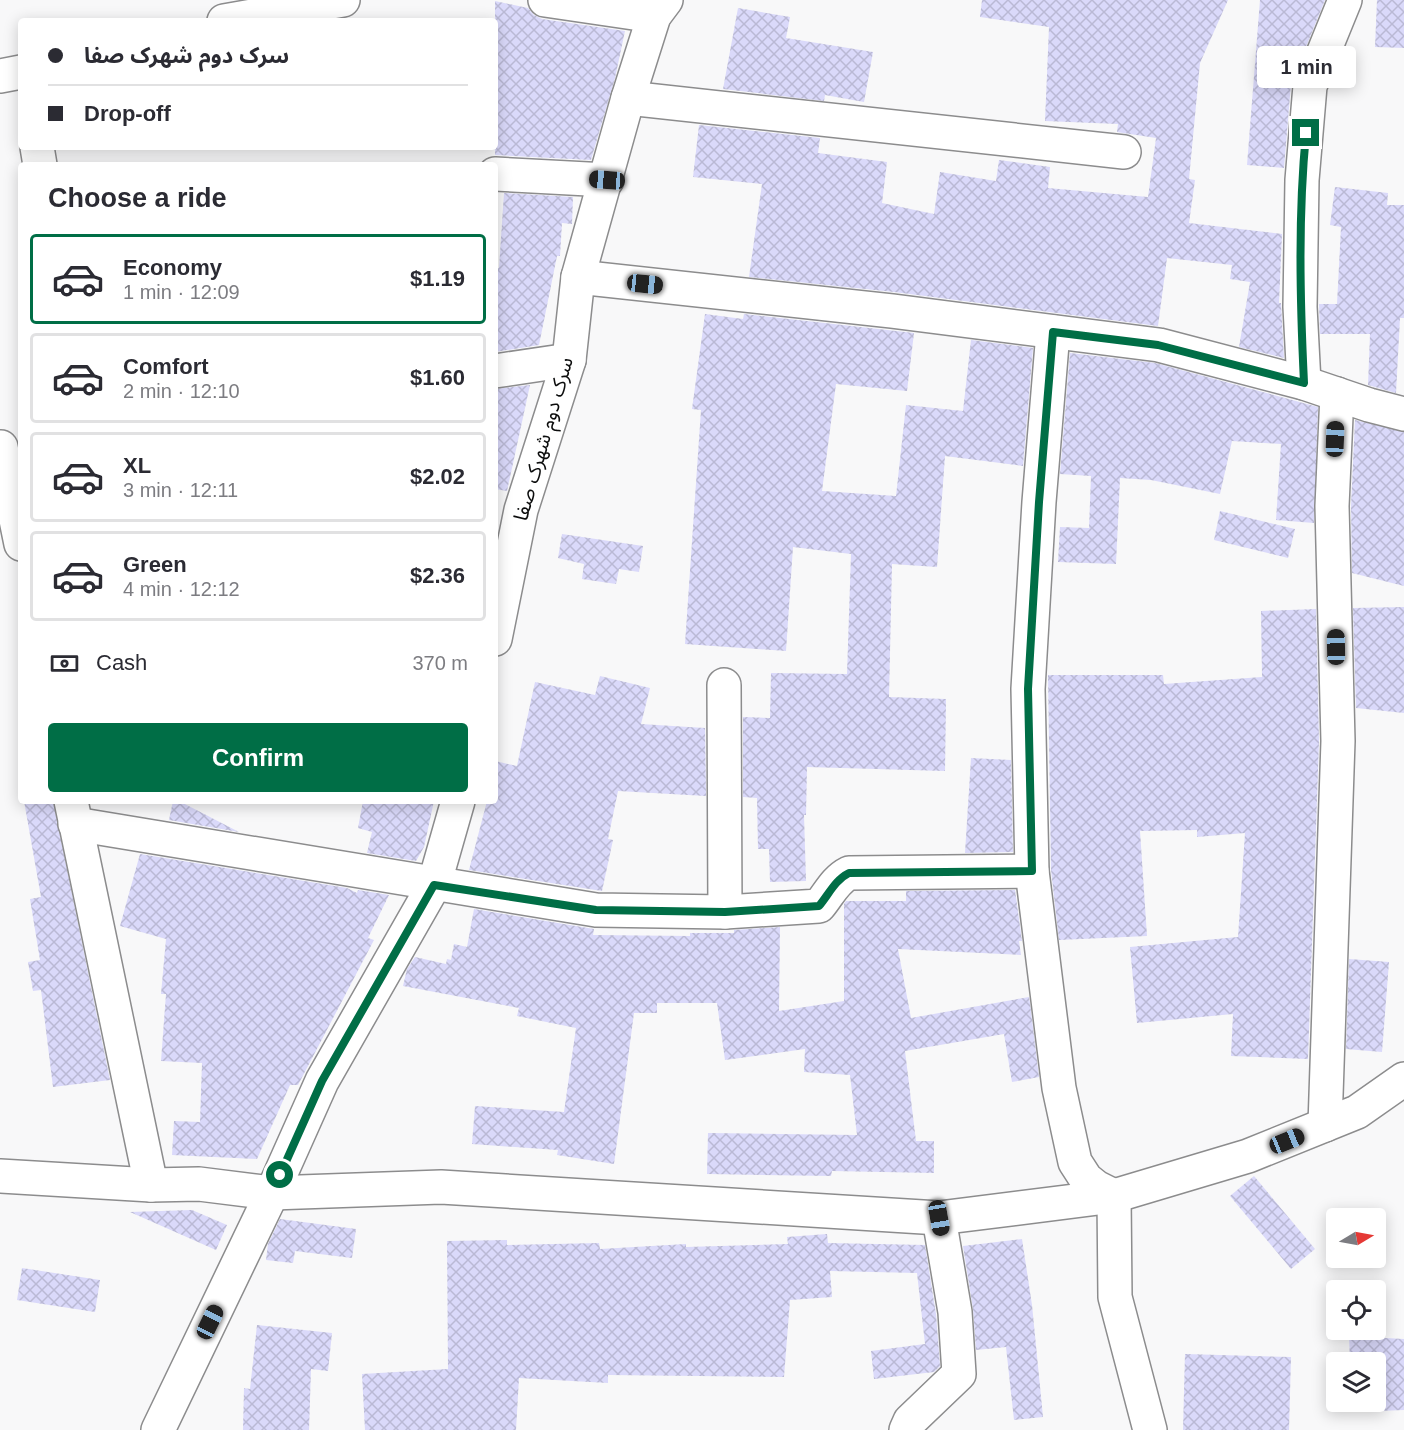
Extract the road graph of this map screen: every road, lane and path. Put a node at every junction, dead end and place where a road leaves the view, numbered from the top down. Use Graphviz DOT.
graph roads {
  1 [pos="343,0"];
  2 [pos="545,0"];
  3 [pos="1345,0"];
  4 [pos="660,8"];
  5 [pos="241,18"];
  6 [pos="18,73"];
  7 [pos="0,76"];
  8 [pos="628,98"];
  9 [pos="1124,152"];
  10 [pos="498,174"];
  11 [pos="607,180"];
  12 [pos="578,277"];
  13 [pos="1053,332"];
  14 [pos="569,360"];
  15 [pos="498,371"];
  16 [pos="1304,383"];
  17 [pos="1336,394"];
  18 [pos="1404,414"];
  19 [pos="8,446"];
  20 [pos="18,521"];
  21 [pos="498,624"];
  22 [pos="724,685"];
  23 [pos="457,804"];
  24 [pos="73,813"];
  25 [pos="1032,871"];
  26 [pos="434,885"];
  27 [pos="725,912"];
  28 [pos="1404,1079"];
  29 [pos="1325,1125"];
  30 [pos="0,1176"];
  31 [pos="151,1185"];
  32 [pos="272,1193"];
  33 [pos="1114,1196"];
  34 [pos="939,1218"];
  35 [pos="158,1430"];
  36 [pos="906,1430"];
  37 [pos="1150,1430"];
  1 -- 5 [label="street"];
  2 -- 4 [label="street"];
  3 -- 16 [label="street"];
  4 -- 8 [label="street, سرک دوم شهرک صفا"];
  6 -- 7 [label="street"];
  8 -- 9 [label="street"];
  8 -- 11 [label="street, سرک دوم شهرک صفا"];
  10 -- 11 [label="street"];
  11 -- 12 [label="street, سرک دوم شهرک صفا"];
  12 -- 13 [label="street"];
  12 -- 14 [label="street, سرک دوم شهرک صفا"];
  13 -- 16 [label="street"];
  13 -- 25 [label="street"];
  14 -- 15 [label="street"];
  14 -- 21 [label="street, سرک دوم شهرک صفا"];
  16 -- 17 [label="street"];
  17 -- 18 [label="street"];
  17 -- 29 [label="street"];
  19 -- 20 [label="street"];
  22 -- 27 [label="street"];
  23 -- 26 [label="street"];
  24 -- 26 [label="street"];
  24 -- 31 [label="street"];
  25 -- 27 [label="street"];
  25 -- 33 [label="street"];
  26 -- 27 [label="street"];
  26 -- 32 [label="street"];
  28 -- 29 [label="street"];
  29 -- 33 [label="street"];
  30 -- 31 [label="street"];
  31 -- 32 [label="street"];
  32 -- 34 [label="street"];
  32 -- 35 [label="street"];
  33 -- 34 [label="street"];
  33 -- 37 [label="street"];
  34 -- 36 [label="street"];
}
